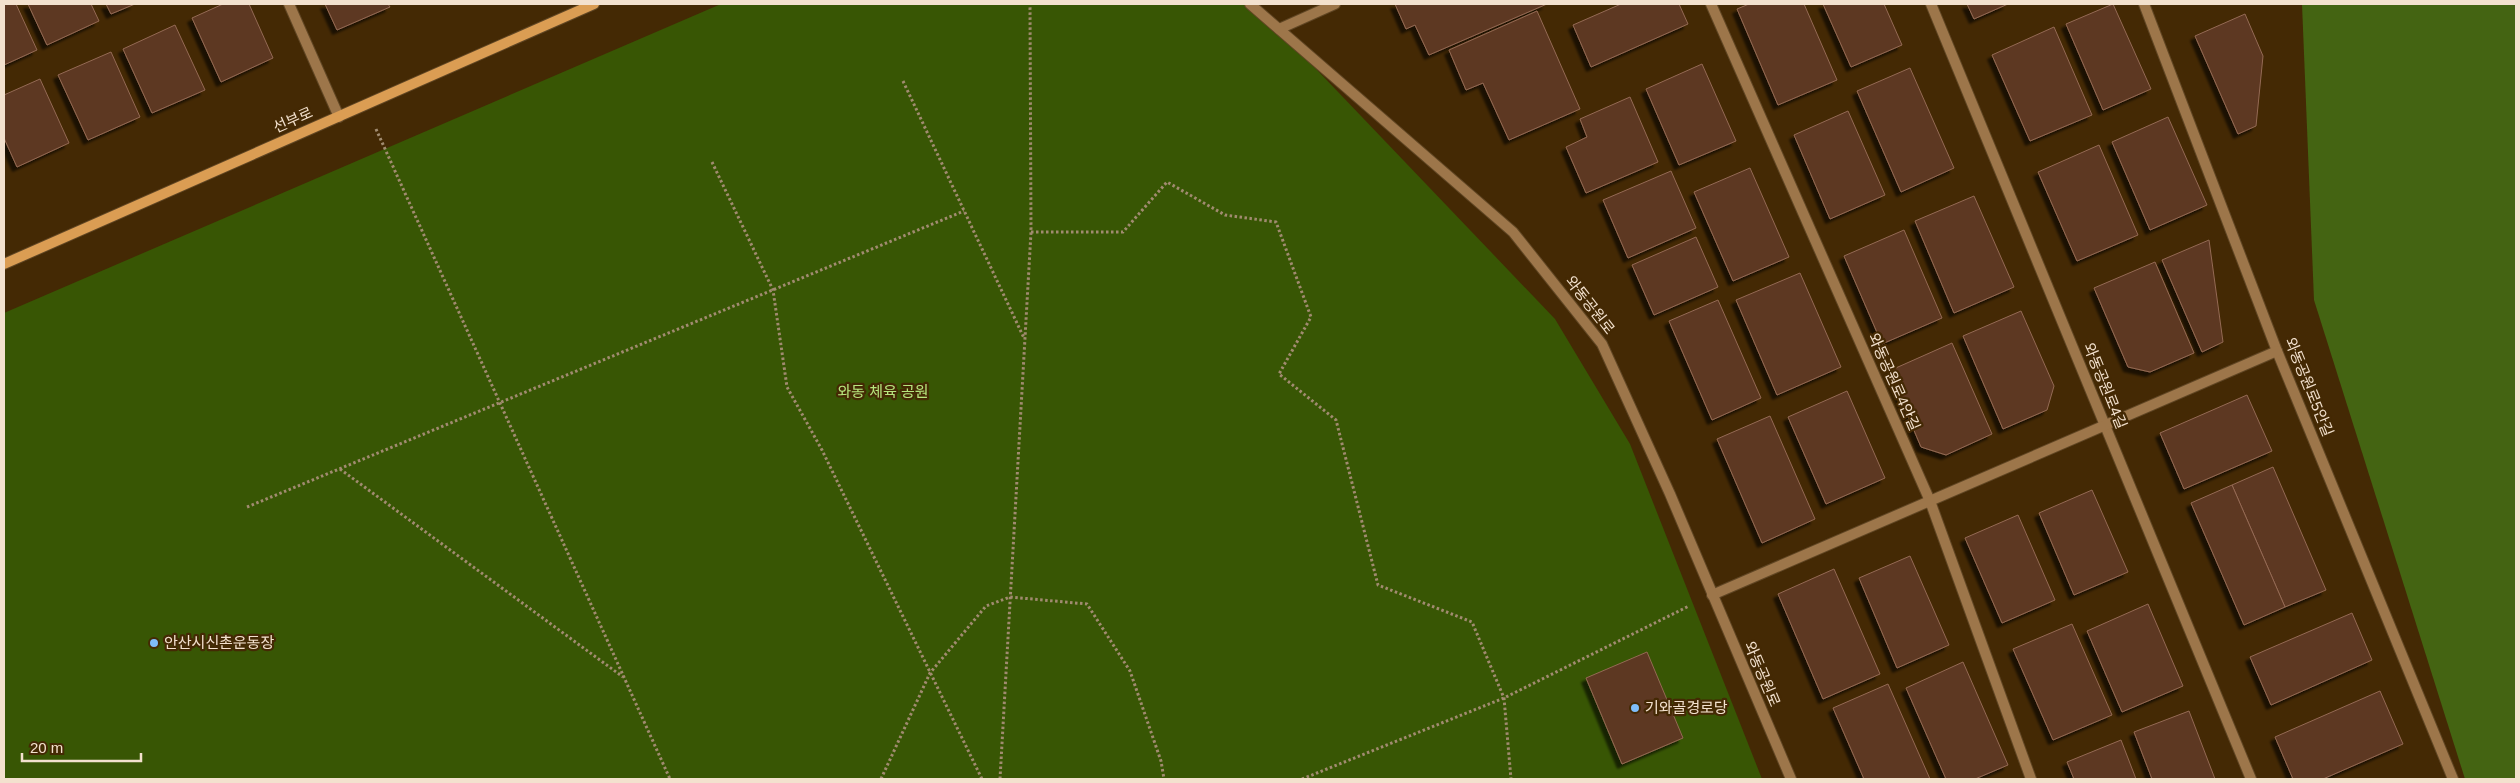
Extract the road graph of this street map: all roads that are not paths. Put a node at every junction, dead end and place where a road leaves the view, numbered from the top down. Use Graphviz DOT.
graph roads {
  1 [pos="288,4"];
  2 [pos="594,4"];
  3 [pos="1250,4"];
  4 [pos="1335,4"];
  5 [pos="1711,4"];
  6 [pos="1931,4"];
  7 [pos="2144,4"];
  8 [pos="1279,29"];
  9 [pos="339,116"];
  10 [pos="4,264"];
  11 [pos="2277,351"];
  12 [pos="2105,426"];
  13 [pos="1930,501"];
  14 [pos="1712,595"];
  15 [pos="1791,779"];
  16 [pos="2031,779"];
  17 [pos="2251,779"];
  18 [pos="2453,779"];
  1 -- 9 [label="street"];
  2 -- 9 [label="main road, 선부로"];
  3 -- 8 [label="street, 와동공원로"];
  4 -- 8 [label="street"];
  5 -- 13 [label="street, 와동공원로4안길"];
  6 -- 12 [label="street, 와동공원로4길"];
  7 -- 11 [label="street, 와동공원로5안길"];
  8 -- 14 [label="street, 와동공원로"];
  9 -- 10 [label="main road, 선부로"];
  11 -- 12 [label="street"];
  11 -- 18 [label="street, 와동공원로5안길"];
  12 -- 13 [label="street"];
  12 -- 17 [label="street, 와동공원로4길"];
  13 -- 14 [label="street"];
  13 -- 16 [label="street, 와동공원로4안길"];
  14 -- 15 [label="street, 와동공원로"];
}
